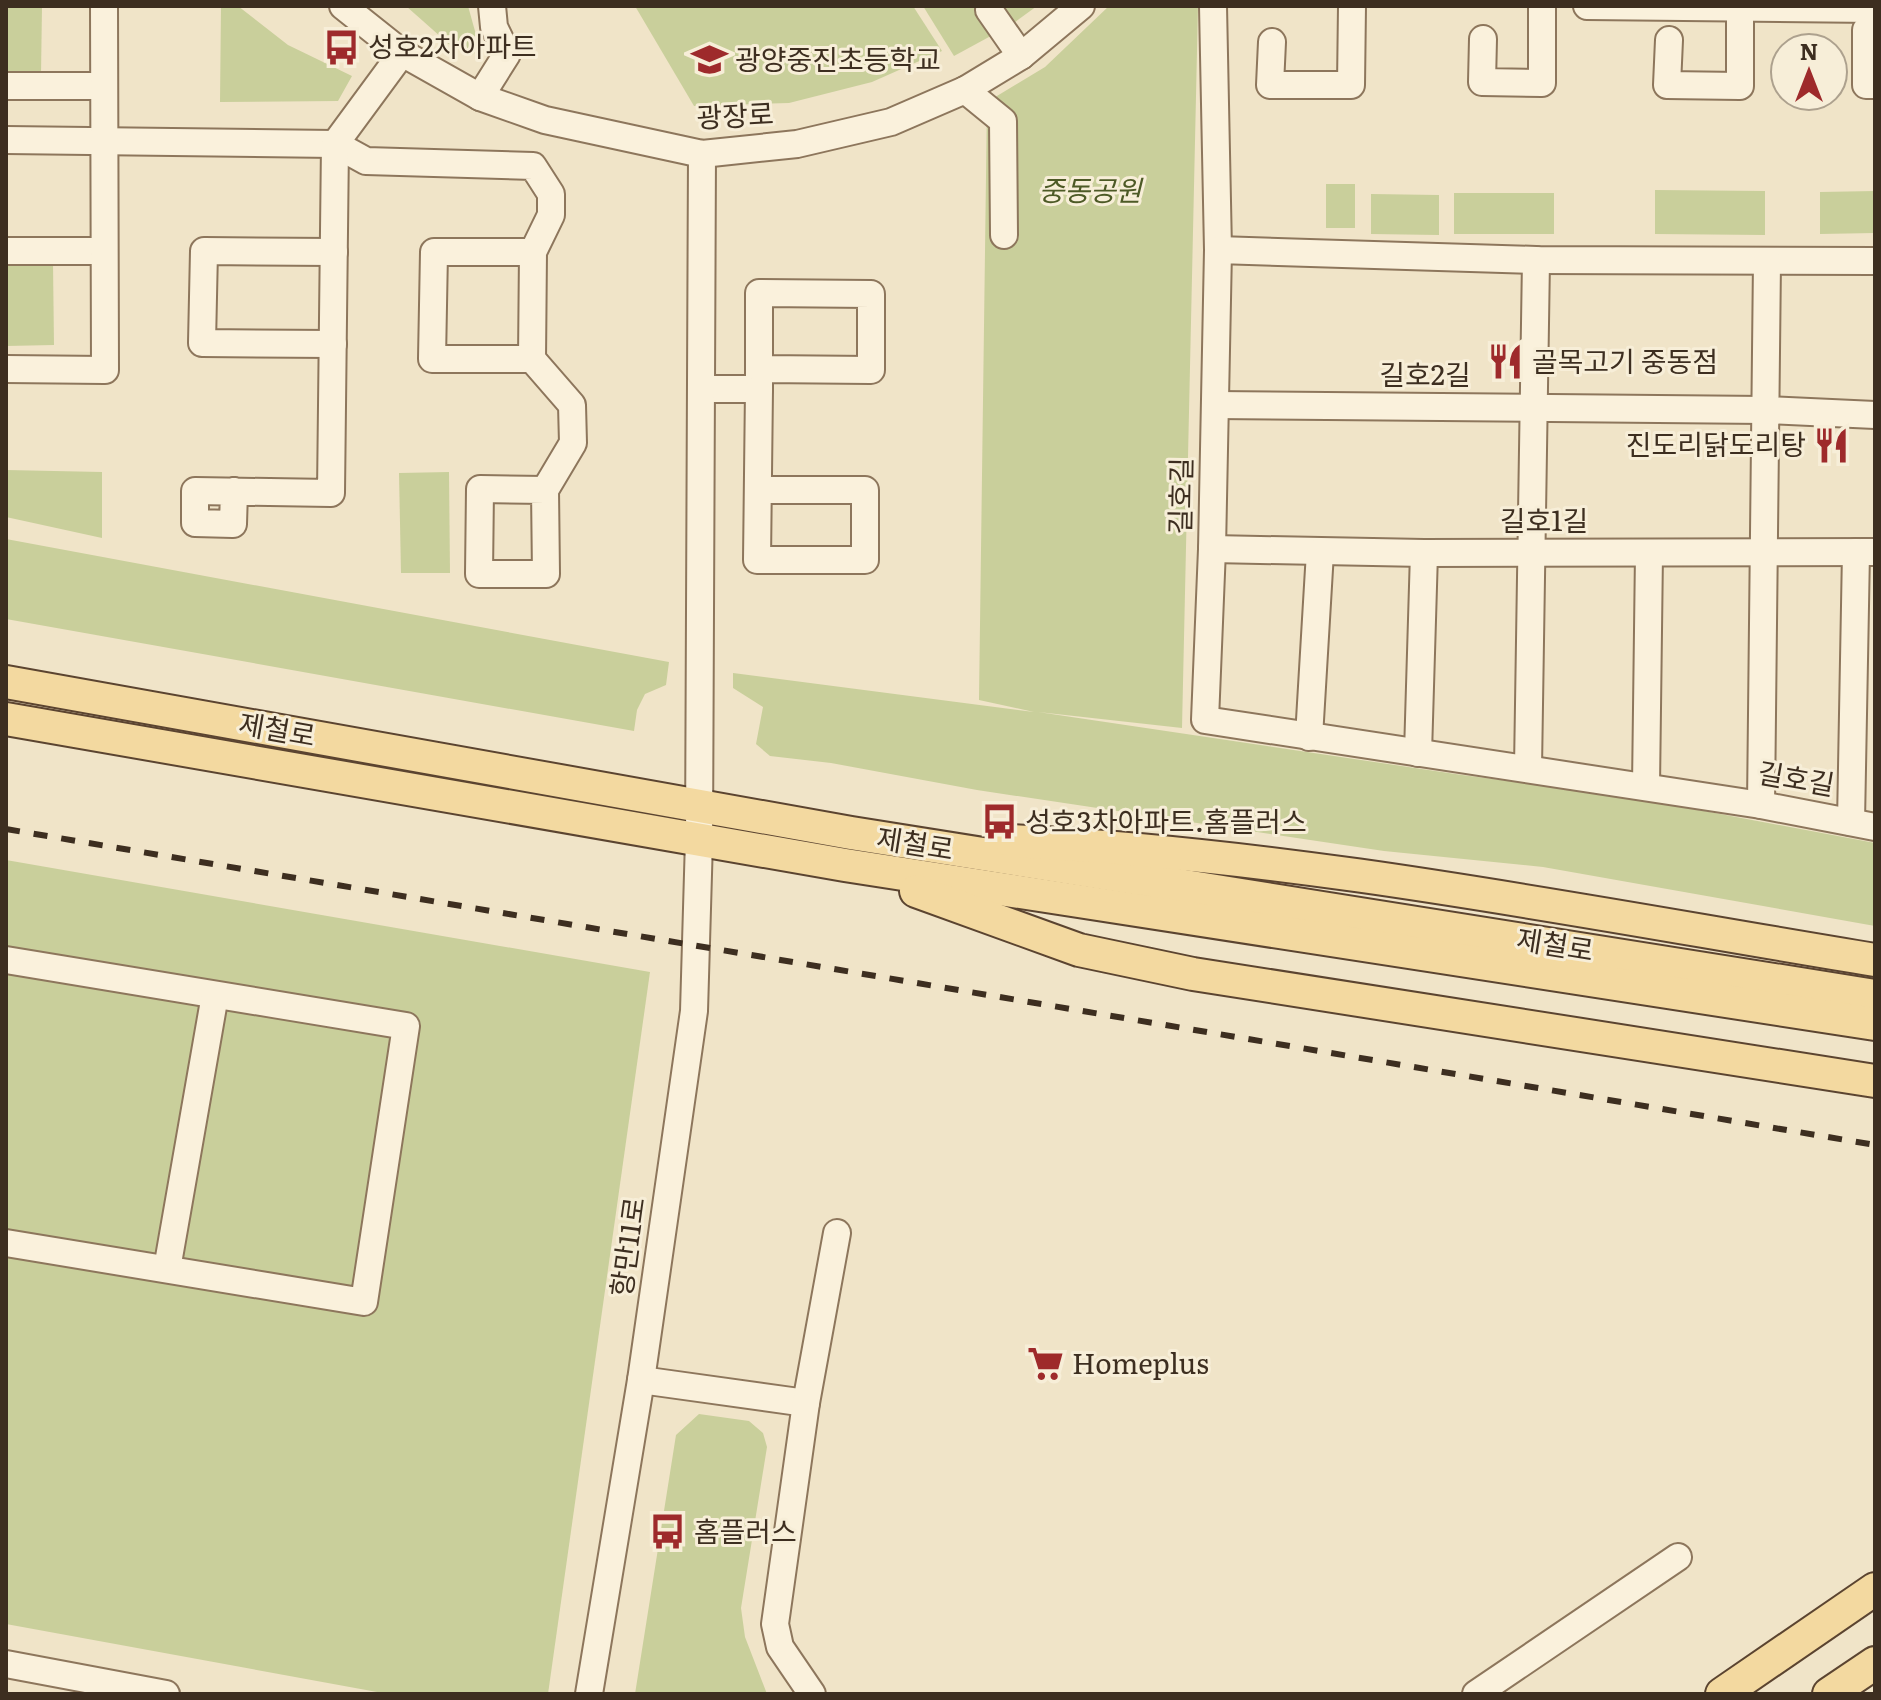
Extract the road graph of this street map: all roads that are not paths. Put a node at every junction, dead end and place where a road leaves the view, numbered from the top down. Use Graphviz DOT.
graph roads {
  1 [pos="104,6"];
  2 [pos="343,6"];
  3 [pos="492,6"];
  4 [pos="1081,6"];
  5 [pos="1213,6"];
  6 [pos="1352,6"];
  7 [pos="1542,6"];
  8 [pos="1587,6"];
  9 [pos="1839,7"];
  10 [pos="1740,8"];
  11 [pos="989,10"];
  12 [pos="1870,19"];
  13 [pos="1483,39"];
  14 [pos="1669,40"];
  15 [pos="1272,42"];
  16 [pos="402,53"];
  17 [pos="1021,56"];
  18 [pos="1875,85"];
  19 [pos="6,86"];
  20 [pos="103,86"];
  21 [pos="965,90"];
  22 [pos="480,97"];
  23 [pos="6,140"];
  24 [pos="103,141"];
  25 [pos="335,144"];
  26 [pos="702,154"];
  27 [pos="1004,235"];
  28 [pos="1218,250"];
  29 [pos="6,251"];
  30 [pos="104,251"];
  31 [pos="334,252"];
  32 [pos="533,252"];
  33 [pos="1536,260"];
  34 [pos="1767,261"];
  35 [pos="1875,261"];
  36 [pos="333,344"];
  37 [pos="532,359"];
  38 [pos="6,369"];
  39 [pos="759,379"];
  40 [pos="701,389"];
  41 [pos="1215,405"];
  42 [pos="1535,408"];
  43 [pos="1765,410"];
  44 [pos="1875,415"];
  45 [pos="545,490"];
  46 [pos="758,490"];
  47 [pos="234,491"];
  48 [pos="1212,549"];
  49 [pos="1320,552"];
  50 [pos="1533,552"];
  51 [pos="1865,552"];
  52 [pos="1424,553"];
  53 [pos="1649,553"];
  54 [pos="1765,554"];
  55 [pos="6,682"];
  56 [pos="6,719"];
  57 [pos="1309,737"];
  58 [pos="1418,753"];
  59 [pos="1528,768"];
  60 [pos="1646,786"];
  61 [pos="1761,805"];
  62 [pos="699,806"];
  63 [pos="1863,824"];
  64 [pos="851,833"];
  65 [pos="699,840"];
  66 [pos="845,865"];
  67 [pos="6,960"];
  68 [pos="1875,960"];
  69 [pos="215,995"];
  70 [pos="1875,996"];
  71 [pos="1875,1024"];
  72 [pos="1875,1081"];
  73 [pos="837,1233"];
  74 [pos="6,1243"];
  75 [pos="167,1269"];
  76 [pos="641,1380"];
  77 [pos="806,1403"];
  78 [pos="1678,1557"];
  79 [pos="1875,1589"];
  80 [pos="1875,1663"];
  81 [pos="6,1664"];
  82 [pos="166,1694"];
  83 [pos="589,1694"];
  84 [pos="812,1694"];
  85 [pos="1476,1694"];
  86 [pos="1722,1694"];
  87 [pos="1829,1694"];
  1 -- 20 [label="street"];
  2 -- 16 [label="street, 광장로"];
  3 -- 22 [label="street"];
  4 -- 17 [label="street, 광장로"];
  5 -- 28 [label="street, 길호길"];
  6 -- 15 [label="street"];
  7 -- 13 [label="street"];
  8 -- 10 [label="street"];
  9 -- 10 [label="street"];
  9 -- 12 [label="street"];
  10 -- 14 [label="street"];
  11 -- 17 [label="street"];
  12 -- 18 [label="street"];
  16 -- 22 [label="street, 광장로"];
  16 -- 25 [label="street"];
  17 -- 21 [label="street, 광장로"];
  19 -- 20 [label="street"];
  20 -- 24 [label="street"];
  21 -- 26 [label="street, 광장로"];
  21 -- 27 [label="street"];
  22 -- 26 [label="street, 광장로"];
  23 -- 24 [label="street"];
  24 -- 25 [label="street"];
  24 -- 30 [label="street"];
  25 -- 31 [label="street"];
  25 -- 32 [label="street"];
  26 -- 40 [label="street, 항만11로"];
  28 -- 33 [label="street"];
  28 -- 41 [label="street, 길호길"];
  29 -- 30 [label="street"];
  30 -- 38 [label="street"];
  31 -- 36 [label="street"];
  31 -- 36 [label="street"];
  32 -- 37 [label="street"];
  32 -- 37 [label="street"];
  33 -- 34 [label="street"];
  33 -- 42 [label="street"];
  34 -- 35 [label="street"];
  34 -- 43 [label="street"];
  36 -- 47 [label="street"];
  37 -- 45 [label="street"];
  39 -- 39 [label="street"];
  39 -- 40 [label="street"];
  39 -- 46 [label="street"];
  40 -- 62 [label="street, 항만11로"];
  41 -- 42 [label="street, 길호2길"];
  41 -- 48 [label="street, 길호길"];
  42 -- 43 [label="street, 길호2길"];
  42 -- 50 [label="street"];
  43 -- 44 [label="street, 길호2길"];
  43 -- 54 [label="street"];
  46 -- 46 [label="street"];
  48 -- 49 [label="street, 길호1길"];
  48 -- 57 [label="street, 길호길"];
  49 -- 52 [label="street, 길호1길"];
  49 -- 57 [label="street"];
  50 -- 52 [label="street, 길호1길"];
  50 -- 53 [label="street, 길호1길"];
  50 -- 59 [label="street"];
  51 -- 54 [label="street, 길호1길"];
  51 -- 63 [label="street"];
  52 -- 58 [label="street"];
  53 -- 54 [label="street, 길호1길"];
  53 -- 60 [label="street"];
  54 -- 61 [label="street"];
  55 -- 62 [label="main road, 제철로"];
  56 -- 65 [label="main road, 제철로"];
  57 -- 58 [label="street, 길호길"];
  58 -- 59 [label="street, 길호길"];
  59 -- 60 [label="street, 길호길"];
  60 -- 61 [label="street, 길호길"];
  61 -- 63 [label="street, 길호길"];
  62 -- 64 [label="main road, 제철로"];
  62 -- 65 [label="street, 항만11로"];
  64 -- 68 [label="main road"];
  64 -- 70 [label="main road, 제철로"];
  65 -- 66 [label="main road, 제철로"];
  65 -- 76 [label="street, 항만11로"];
  66 -- 71 [label="main road, 제철로"];
  66 -- 72 [label="main road"];
  67 -- 69 [label="street"];
  69 -- 75 [label="street"];
  69 -- 75 [label="street"];
  73 -- 77 [label="street"];
  74 -- 75 [label="street"];
  76 -- 77 [label="street"];
  76 -- 83 [label="street, 항만11로"];
  77 -- 84 [label="street"];
  78 -- 85 [label="street"];
  79 -- 86 [label="main road"];
  80 -- 87 [label="main road"];
  81 -- 82 [label="street"];
}
